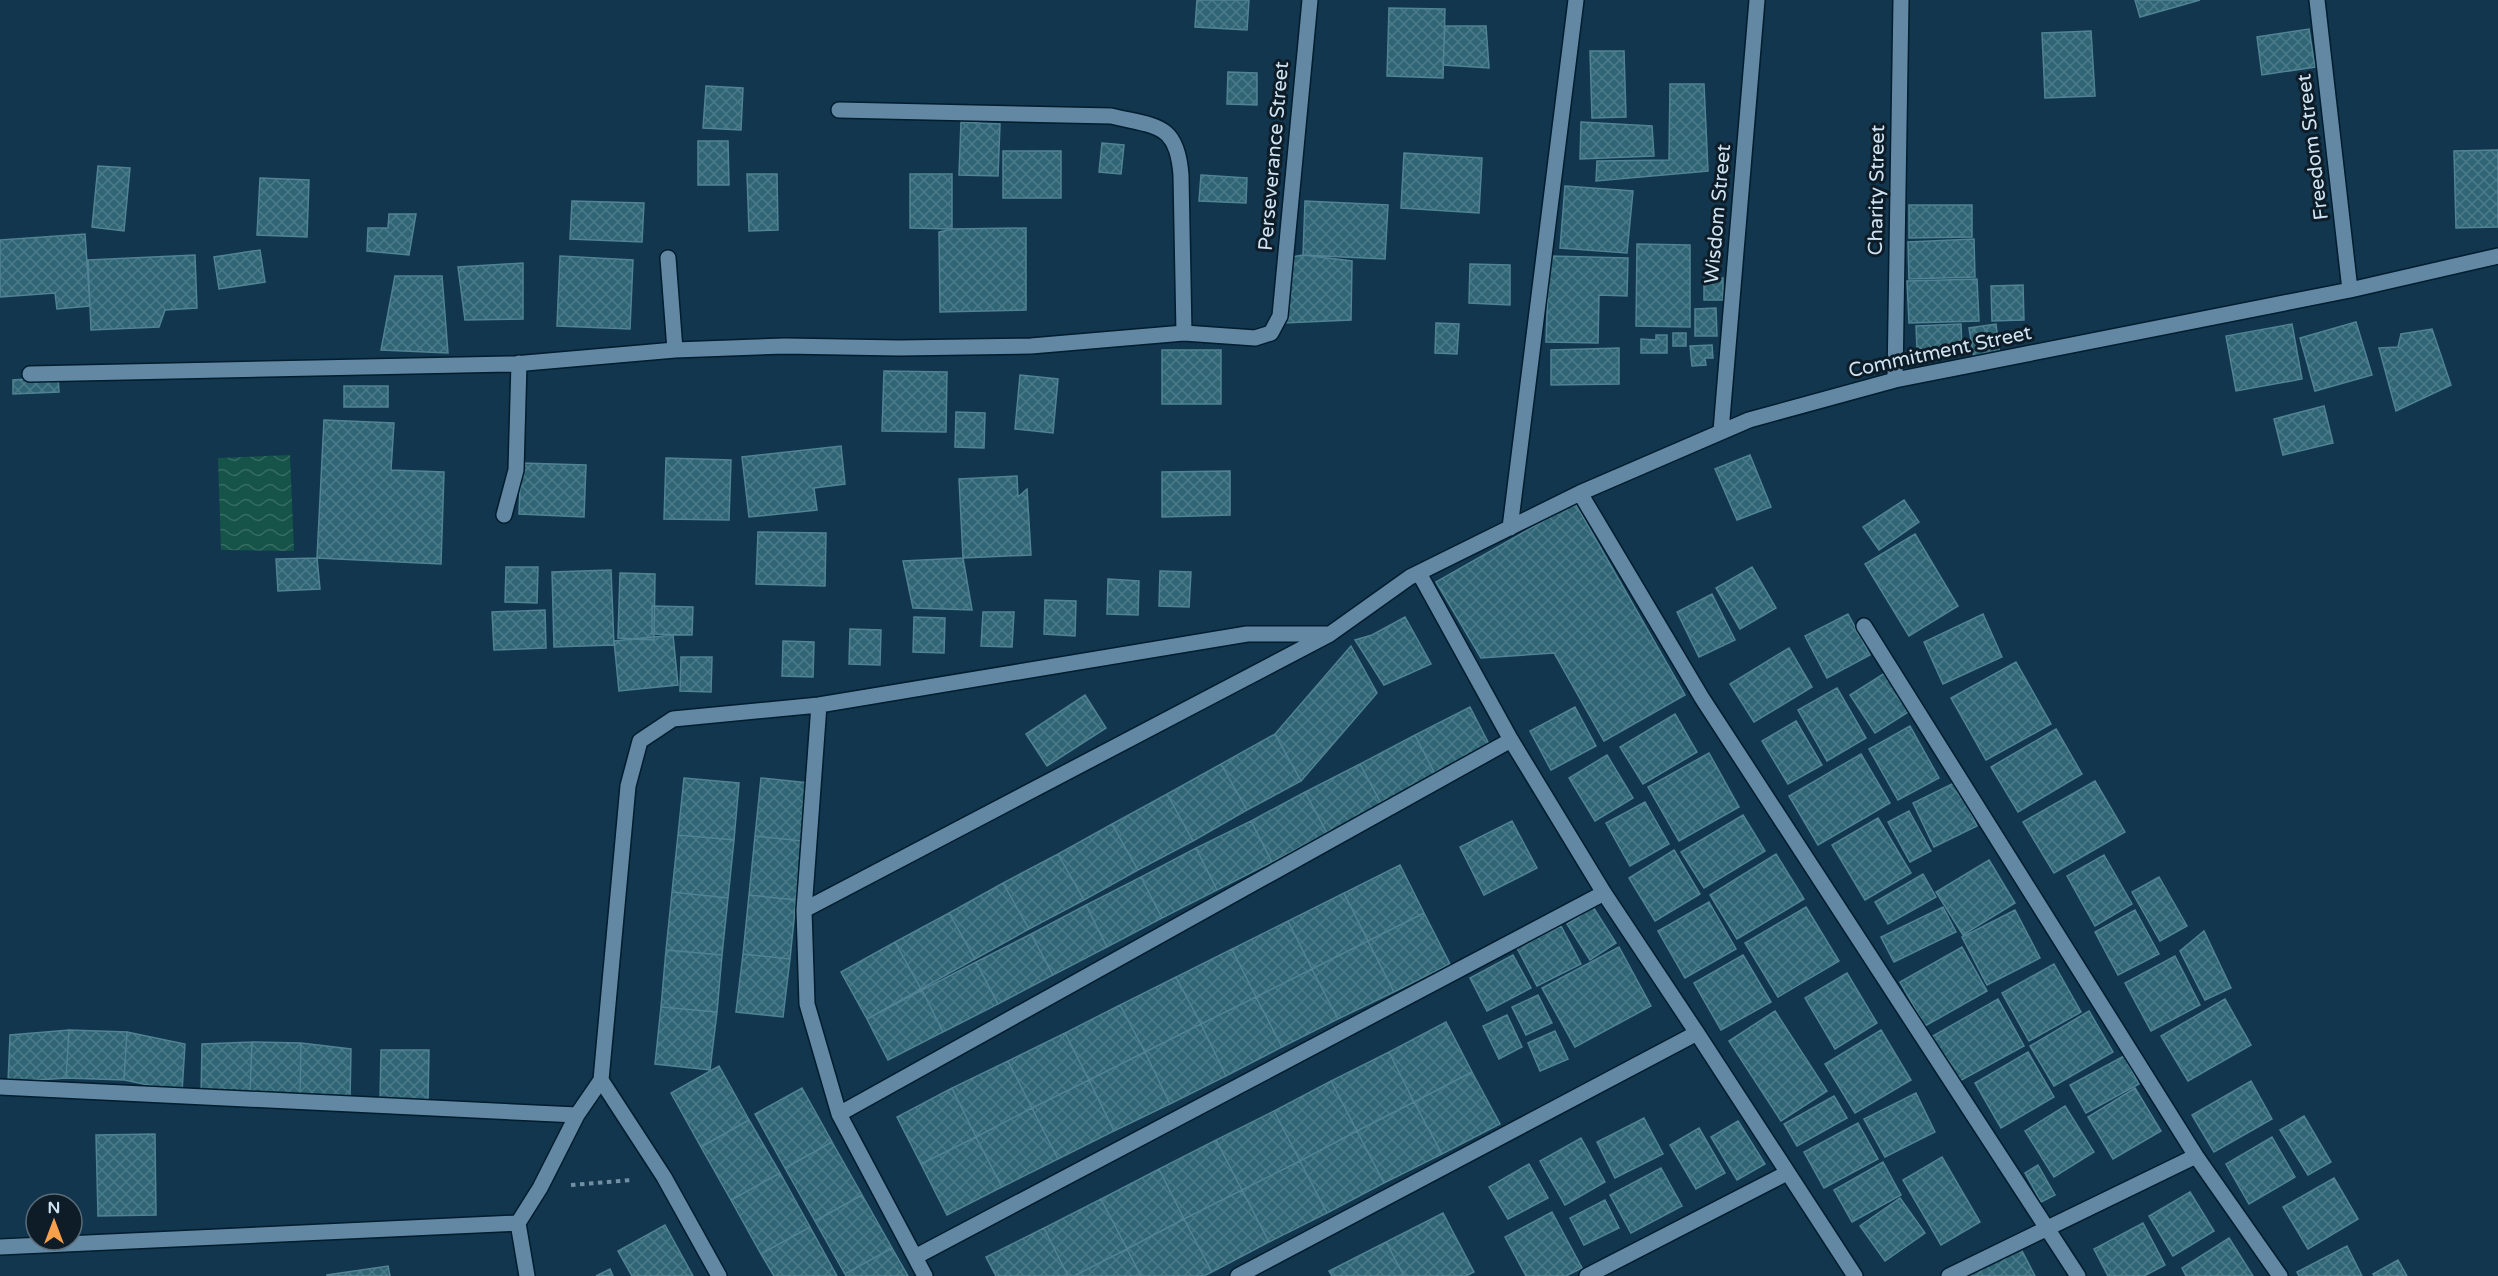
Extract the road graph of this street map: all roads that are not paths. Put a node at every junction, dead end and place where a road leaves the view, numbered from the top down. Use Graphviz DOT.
graph roads {
  1 [pos="1310,0"];
  2 [pos="1576,0"];
  3 [pos="1757,0"];
  4 [pos="1901,0"];
  5 [pos="2317,0"];
  6 [pos="839,110"];
  7 [pos="2498,256"];
  8 [pos="668,258"];
  9 [pos="2350,290"];
  10 [pos="1184,333"];
  11 [pos="675,350"];
  12 [pos="519,363"];
  13 [pos="30,374"];
  14 [pos="1895,380"];
  15 [pos="1721,431"];
  16 [pos="1580,493"];
  17 [pos="504,515"];
  18 [pos="1510,528"];
  19 [pos="1419,573"];
  20 [pos="1864,626"];
  21 [pos="1330,634"];
  22 [pos="819,705"];
  23 [pos="1512,740"];
  24 [pos="1604,893"];
  25 [pos="804,910"];
  26 [pos="1697,1033"];
  27 [pos="601,1080"];
  28 [pos="0,1087"];
  29 [pos="839,1114"];
  30 [pos="577,1115"];
  31 [pos="2196,1156"];
  32 [pos="1787,1173"];
  33 [pos="518,1223"];
  34 [pos="2048,1229"];
  35 [pos="0,1247"];
  36 [pos="915,1257"];
  37 [pos="527,1276"];
  38 [pos="719,1276"];
  39 [pos="925,1276"];
  40 [pos="1238,1276"];
  41 [pos="1587,1276"];
  42 [pos="1855,1276"];
  43 [pos="1949,1276"];
  44 [pos="2078,1276"];
  45 [pos="2280,1276"];
  1 -- 10 [label="street, Perseverance Street"];
  2 -- 18 [label="street"];
  3 -- 15 [label="street, Wisdom Street"];
  4 -- 14 [label="street, Charity Street"];
  5 -- 9 [label="street, Freedom Street"];
  6 -- 10 [label="street"];
  7 -- 9 [label="street, Commitment Street"];
  8 -- 11 [label="street"];
  9 -- 14 [label="street, Commitment Street"];
  10 -- 11 [label="street"];
  11 -- 12 [label="street"];
  12 -- 13 [label="street"];
  12 -- 17 [label="street"];
  14 -- 15 [label="street, Commitment Street"];
  15 -- 16 [label="street, Commitment Street"];
  16 -- 18 [label="street, Commitment Street"];
  16 -- 34 [label="street"];
  18 -- 19 [label="street, Commitment Street"];
  19 -- 21 [label="street, Commitment Street"];
  19 -- 23 [label="street"];
  20 -- 31 [label="street"];
  21 -- 22 [label="street"];
  21 -- 25 [label="street, Commitment Street"];
  22 -- 25 [label="street"];
  22 -- 27 [label="street"];
  23 -- 24 [label="street"];
  23 -- 29 [label="street"];
  24 -- 26 [label="street"];
  24 -- 36 [label="street"];
  25 -- 29 [label="street"];
  26 -- 32 [label="street"];
  26 -- 40 [label="street"];
  27 -- 30 [label="street"];
  27 -- 38 [label="street"];
  28 -- 30 [label="street"];
  29 -- 36 [label="street"];
  30 -- 33 [label="street"];
  31 -- 34 [label="street"];
  31 -- 45 [label="street"];
  32 -- 41 [label="street"];
  32 -- 42 [label="street"];
  33 -- 35 [label="street"];
  33 -- 37 [label="street"];
  34 -- 43 [label="street"];
  34 -- 44 [label="street"];
  36 -- 39 [label="street"];
}
